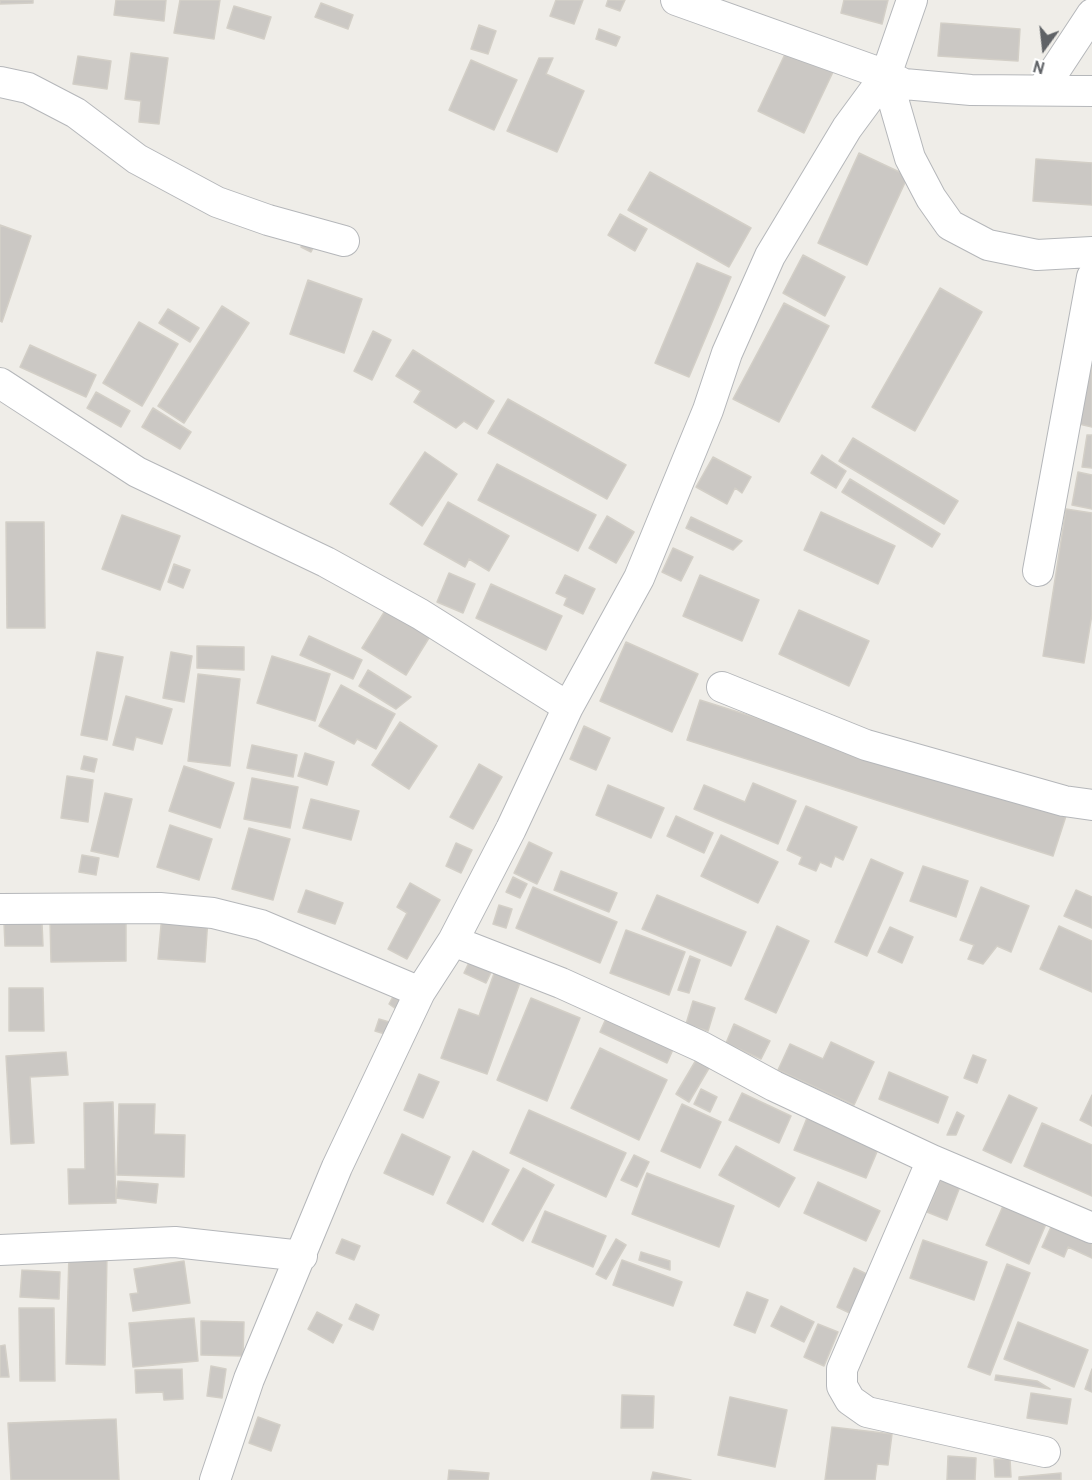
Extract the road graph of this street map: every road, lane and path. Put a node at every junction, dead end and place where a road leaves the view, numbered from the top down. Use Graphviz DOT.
graph roads {
  1 [pos="676,0"];
  2 [pos="912,0"];
  3 [pos="1092,14"];
  4 [pos="886,75"];
  5 [pos="0,82"];
  6 [pos="1042,90"];
  7 [pos="1092,91"];
  8 [pos="344,241"];
  9 [pos="1092,252"];
  10 [pos="1092,277"];
  11 [pos="0,383"];
  12 [pos="1038,571"];
  13 [pos="722,687"];
  14 [pos="568,707"];
  15 [pos="1092,805"];
  16 [pos="0,909"];
  17 [pos="453,940"];
  18 [pos="420,992"];
  19 [pos="932,1160"];
  20 [pos="1092,1228"];
  21 [pos="0,1250"];
  22 [pos="302,1256"];
  23 [pos="1045,1452"];
  24 [pos="215,1480"];
  1 -- 4 [label="street"];
  2 -- 4 [label="street"];
  3 -- 6 [label="street"];
  4 -- 6 [label="street"];
  4 -- 9 [label="street"];
  4 -- 14 [label="street"];
  5 -- 8 [label="street"];
  6 -- 7 [label="street"];
  10 -- 12 [label="street"];
  11 -- 14 [label="street"];
  13 -- 15 [label="street"];
  14 -- 17 [label="street"];
  16 -- 18 [label="street"];
  17 -- 18 [label="street"];
  17 -- 19 [label="street"];
  18 -- 22 [label="street"];
  19 -- 20 [label="street"];
  19 -- 23 [label="street"];
  21 -- 22 [label="street"];
  22 -- 24 [label="street"];
}
